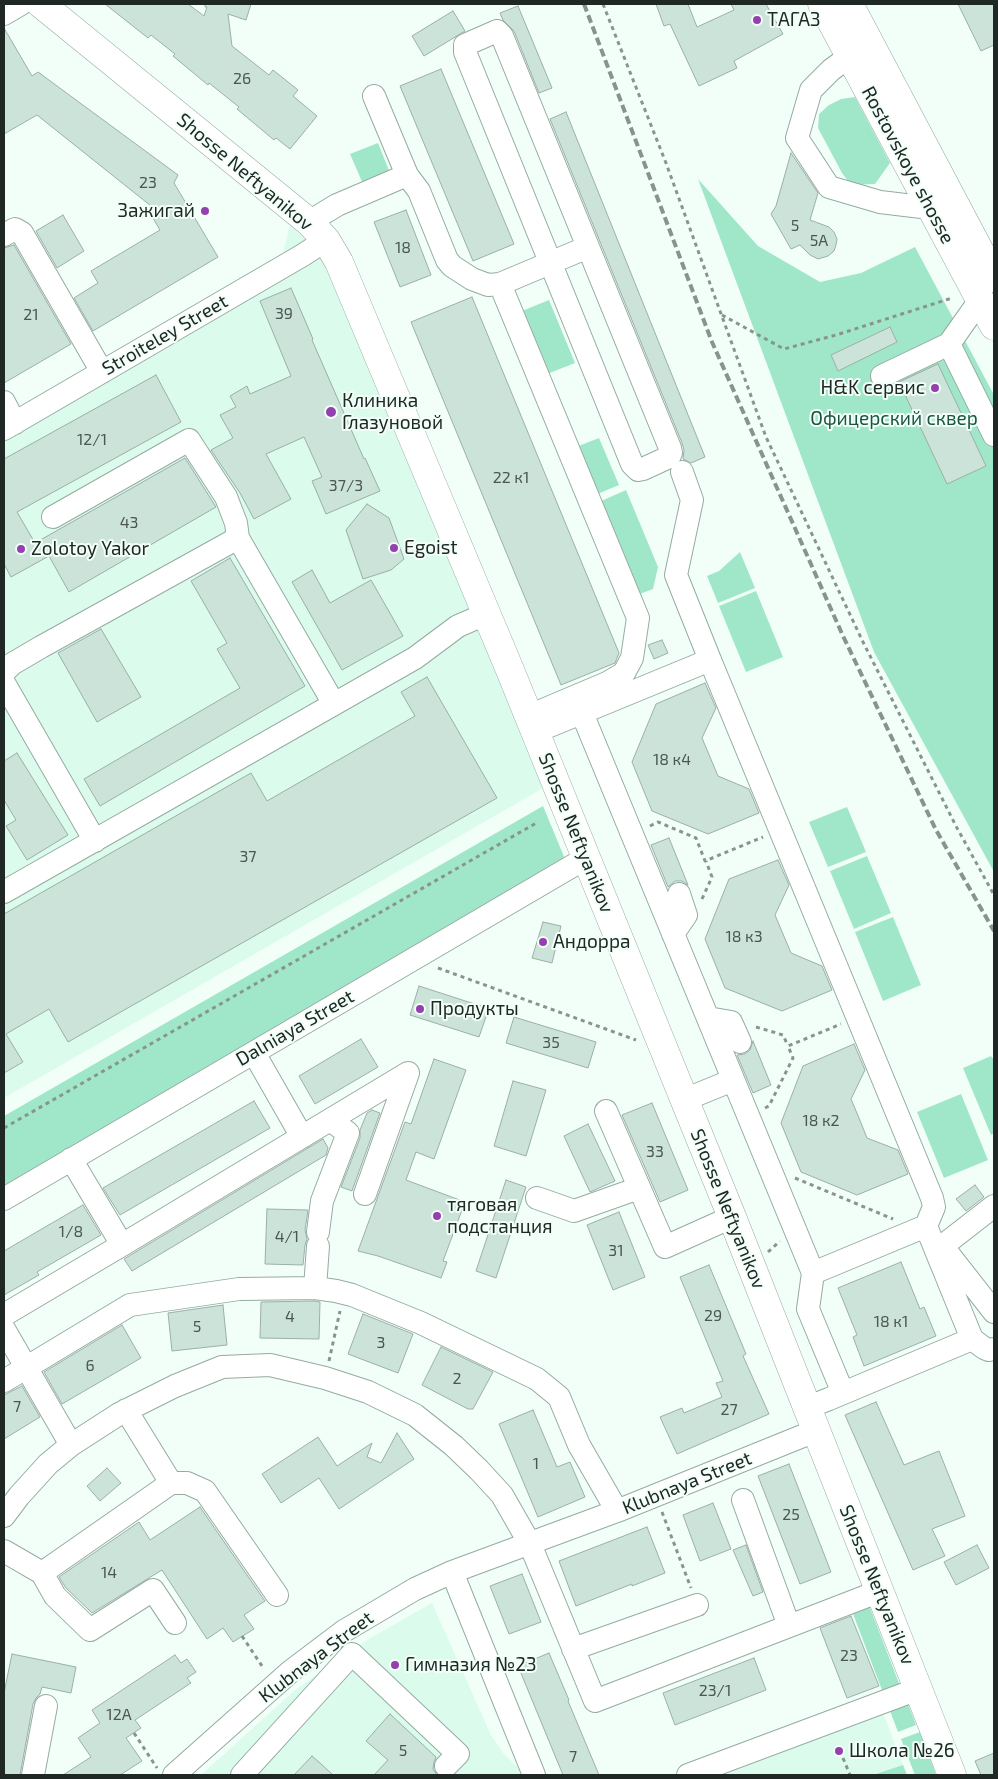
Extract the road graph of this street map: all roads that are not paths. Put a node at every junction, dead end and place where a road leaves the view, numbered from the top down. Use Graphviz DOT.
graph roads {
  1 [pos="21,4"];
  2 [pos="41,4"];
  3 [pos="822,4"];
  4 [pos="849,4"];
  5 [pos="4,14"];
  6 [pos="850,56"];
  7 [pos="374,96"];
  8 [pos="407,175"];
  9 [pos="930,208"];
  10 [pos="317,231"];
  11 [pos="4,235"];
  12 [pos="588,247"];
  13 [pos="550,263"];
  14 [pos="500,284"];
  15 [pos="987,289"];
  16 [pos="994,326"];
  17 [pos="949,344"];
  18 [pos="102,372"];
  19 [pos="882,376"];
  20 [pos="4,402"];
  21 [pos="10,426"];
  22 [pos="994,434"];
  23 [pos="682,472"];
  24 [pos="53,517"];
  25 [pos="238,538"];
  26 [pos="486,614"];
  27 [pos="710,660"];
  28 [pos="6,668"];
  29 [pos="334,704"];
  30 [pos="582,714"];
  31 [pos="532,724"];
  32 [pos="95,840"];
  33 [pos="586,858"];
  34 [pos="4,892"];
  35 [pos="682,902"];
  36 [pos="673,934"];
  37 [pos="708,1018"];
  38 [pos="737,1034"];
  39 [pos="254,1053"];
  40 [pos="733,1080"];
  41 [pos="684,1100"];
  42 [pos="606,1111"];
  43 [pos="330,1120"];
  44 [pos="302,1137"];
  45 [pos="71,1159"];
  46 [pos="639,1188"];
  47 [pos="365,1194"];
  48 [pos="537,1198"];
  49 [pos="4,1199"];
  50 [pos="994,1206"];
  51 [pos="732,1217"];
  52 [pos="922,1227"];
  53 [pos="122,1245"];
  54 [pos="939,1249"];
  55 [pos="813,1273"];
  56 [pos="315,1288"];
  57 [pos="994,1312"];
  58 [pos="4,1315"];
  59 [pos="4,1329"];
  60 [pos="972,1339"];
  61 [pos="994,1349"];
  62 [pos="26,1367"];
  63 [pos="4,1380"];
  64 [pos="843,1393"];
  65 [pos="126,1410"];
  66 [pos="811,1419"];
  67 [pos="71,1445"];
  68 [pos="171,1483"];
  69 [pos="743,1500"];
  70 [pos="617,1511"];
  71 [pos="4,1516"];
  72 [pos="530,1544"];
  73 [pos="4,1551"];
  74 [pos="42,1573"];
  75 [pos="456,1580"];
  76 [pos="880,1590"];
  77 [pos="276,1595"];
  78 [pos="697,1605"];
  79 [pos="175,1623"];
  80 [pos="789,1626"];
  81 [pos="573,1649"];
  82 [pos="918,1688"];
  83 [pos="46,1706"];
  84 [pos="446,1766"];
  85 [pos="166,1773"];
  86 [pos="32,1775"];
  87 [pos="242,1775"];
  88 [pos="534,1775"];
  89 [pos="688,1775"];
  90 [pos="952,1775"];
  1 -- 5 [label="street"];
  2 -- 10 [label="main road, Shosse Neftyanikov"];
  3 -- 6 [label="main road, Rostovskoye shosse"];
  4 -- 15 [label="main road, Rostovskoye shosse"];
  6 -- 9 [label="main road, Rostovskoye shosse"];
  6 -- 9 [label="street"];
  7 -- 8 [label="street"];
  8 -- 10 [label="street, Stroiteley Street"];
  8 -- 14 [label="street"];
  9 -- 15 [label="main road, Rostovskoye shosse"];
  10 -- 18 [label="street, Stroiteley Street"];
  10 -- 26 [label="main road, Shosse Neftyanikov"];
  11 -- 18 [label="street"];
  12 -- 13 [label="street"];
  12 -- 13 [label="street"];
  12 -- 13 [label="street"];
  13 -- 14 [label="street"];
  14 -- 31 [label="street"];
  15 -- 16 [label="main road, Rostovskoye shosse"];
  15 -- 17 [label="street"];
  17 -- 19 [label="street"];
  17 -- 22 [label="street"];
  18 -- 21 [label="street, Stroiteley Street"];
  20 -- 21 [label="street"];
  23 -- 27 [label="street"];
  24 -- 25 [label="street"];
  25 -- 28 [label="street"];
  25 -- 29 [label="street"];
  26 -- 29 [label="street"];
  26 -- 31 [label="main road, Shosse Neftyanikov"];
  27 -- 30 [label="street"];
  27 -- 52 [label="street"];
  28 -- 32 [label="street"];
  29 -- 32 [label="street"];
  30 -- 31 [label="street"];
  30 -- 36 [label="street"];
  31 -- 33 [label="main road, Shosse Neftyanikov"];
  32 -- 34 [label="street"];
  33 -- 39 [label="street, Dalniaya Street"];
  33 -- 41 [label="main road, Shosse Neftyanikov"];
  35 -- 36 [label="street"];
  36 -- 37 [label="street"];
  37 -- 38 [label="street"];
  37 -- 40 [label="street"];
  39 -- 44 [label="street"];
  39 -- 45 [label="street, Dalniaya Street"];
  40 -- 41 [label="street"];
  40 -- 55 [label="street"];
  41 -- 51 [label="main road, Shosse Neftyanikov"];
  42 -- 46 [label="street"];
  43 -- 44 [label="street"];
  43 -- 47 [label="street"];
  43 -- 56 [label="street"];
  44 -- 53 [label="street"];
  45 -- 49 [label="street, Dalniaya Street"];
  45 -- 53 [label="street"];
  46 -- 48 [label="street"];
  46 -- 51 [label="street"];
  50 -- 54 [label="street"];
  51 -- 66 [label="main road, Shosse Neftyanikov"];
  52 -- 54 [label="street"];
  52 -- 55 [label="street"];
  53 -- 58 [label="street"];
  54 -- 57 [label="street"];
  54 -- 60 [label="street"];
  55 -- 64 [label="street"];
  56 -- 62 [label="street"];
  56 -- 70 [label="street"];
  59 -- 62 [label="street"];
  60 -- 61 [label="street"];
  60 -- 64 [label="street, Klubnaya Street"];
  62 -- 63 [label="street"];
  62 -- 67 [label="street"];
  64 -- 66 [label="street, Klubnaya Street"];
  65 -- 67 [label="street"];
  65 -- 68 [label="street"];
  65 -- 72 [label="street"];
  66 -- 70 [label="street, Klubnaya Street"];
  66 -- 76 [label="main road, Shosse Neftyanikov"];
  67 -- 71 [label="street"];
  68 -- 74 [label="street"];
  68 -- 77 [label="street"];
  69 -- 80 [label="street"];
  70 -- 72 [label="street, Klubnaya Street"];
  72 -- 75 [label="street, Klubnaya Street"];
  72 -- 81 [label="street"];
  73 -- 74 [label="street"];
  74 -- 79 [label="street"];
  75 -- 85 [label="street, Klubnaya Street"];
  75 -- 88 [label="street"];
  76 -- 80 [label="street"];
  76 -- 82 [label="main road, Shosse Neftyanikov"];
  78 -- 81 [label="street"];
  80 -- 81 [label="street"];
  82 -- 89 [label="street"];
  82 -- 90 [label="main road, Shosse Neftyanikov"];
  83 -- 86 [label="street"];
  84 -- 87 [label="street"];
}
